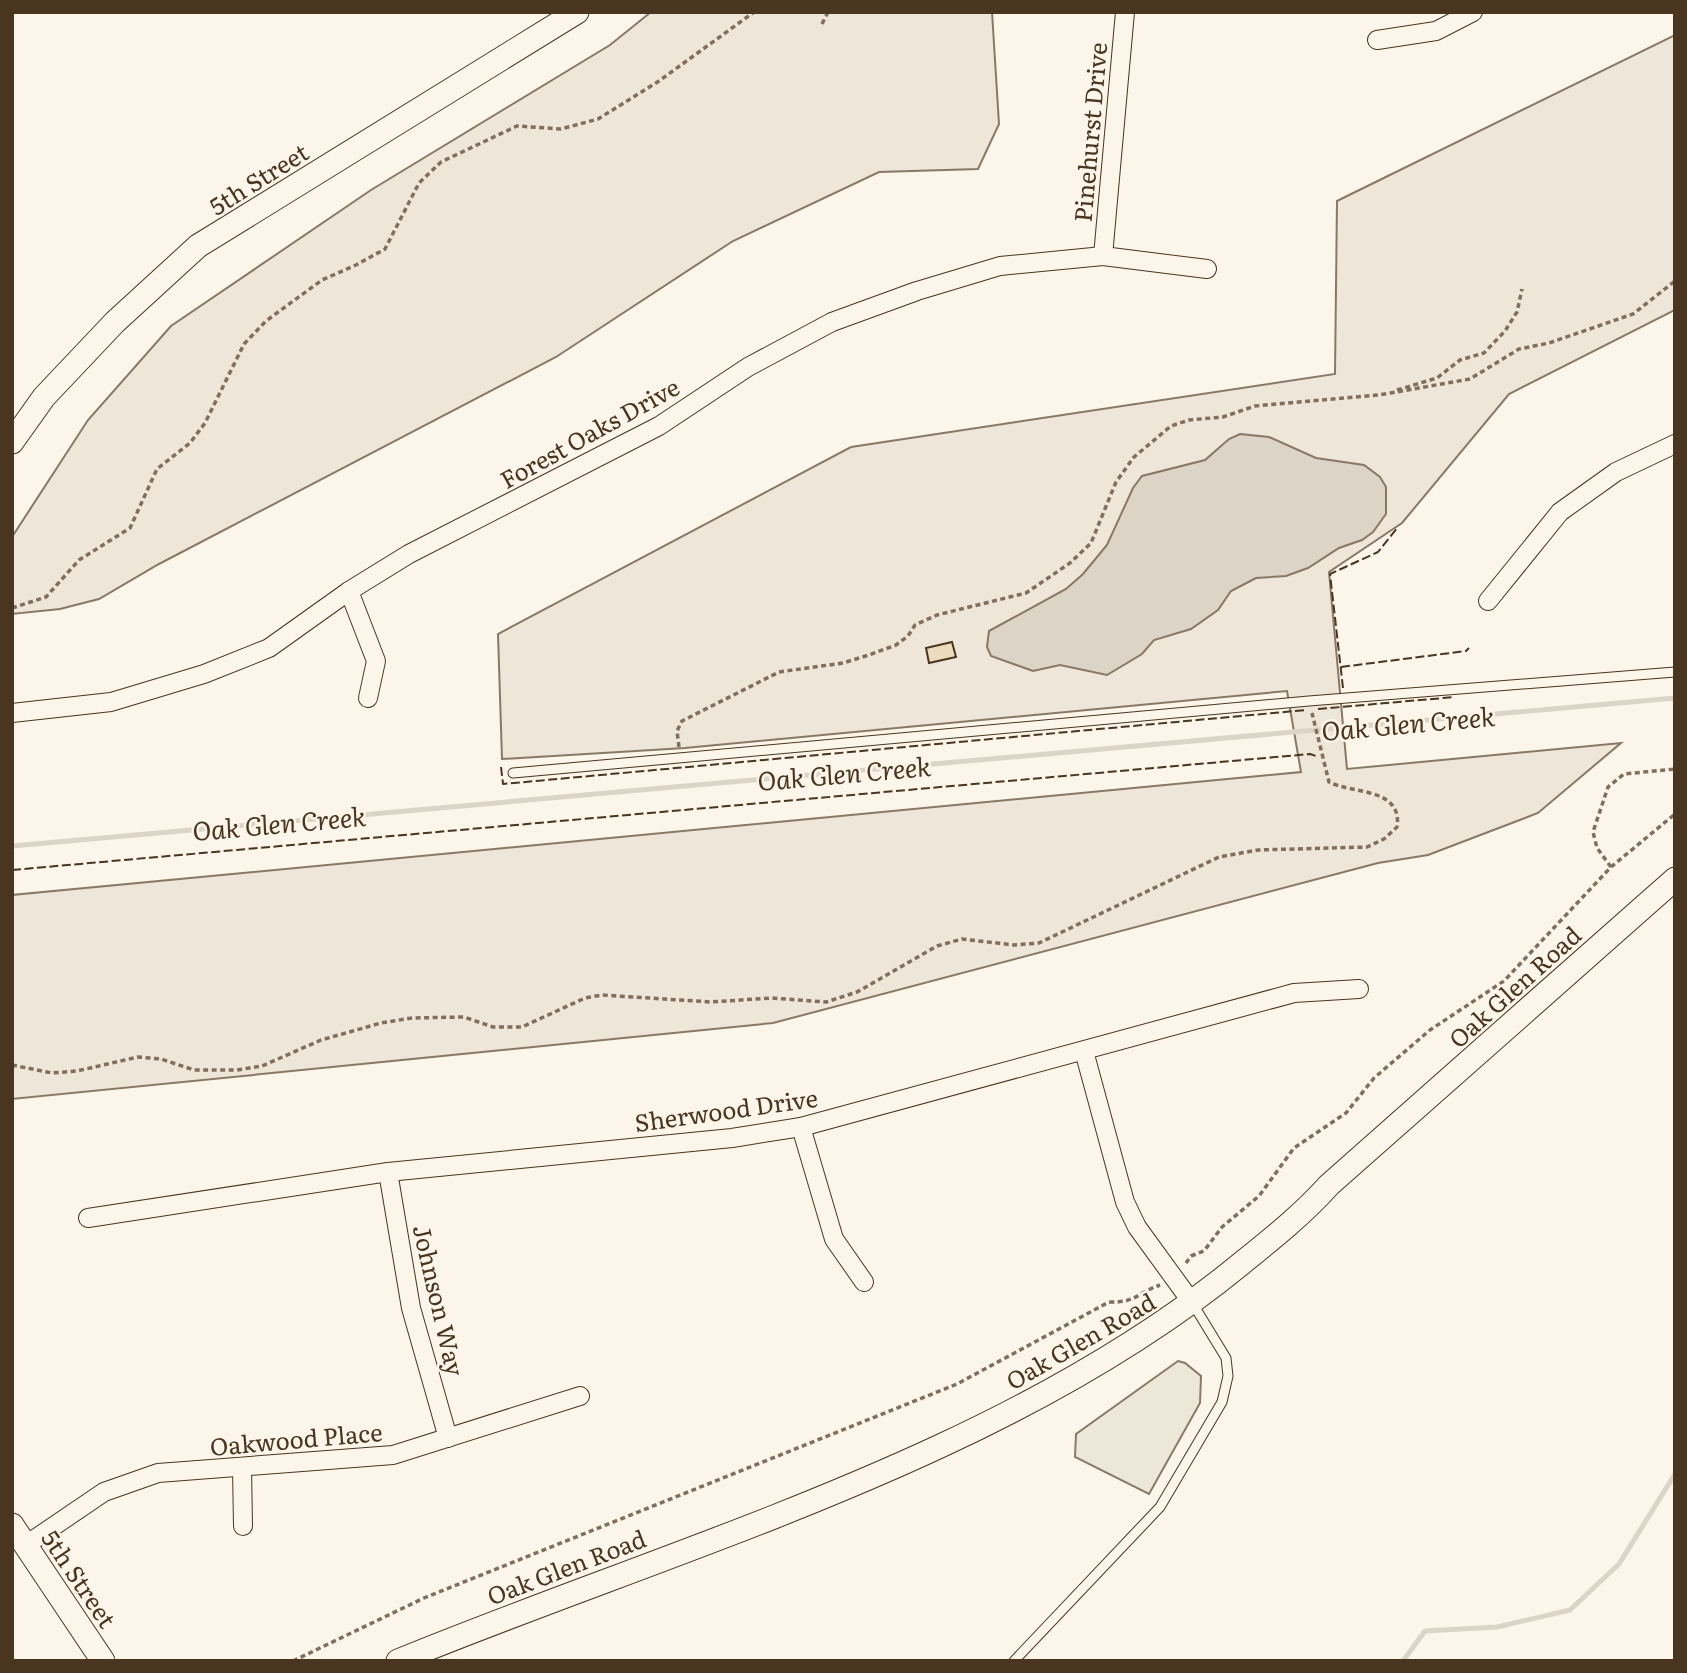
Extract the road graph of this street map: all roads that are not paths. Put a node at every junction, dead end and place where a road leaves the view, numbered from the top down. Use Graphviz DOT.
graph roads {
  1 [pos="577,12"];
  2 [pos="1125,12"];
  3 [pos="1473,12"];
  4 [pos="1377,40"];
  5 [pos="1103,256"];
  6 [pos="1208,269"];
  7 [pos="12,442"];
  8 [pos="1675,444"];
  9 [pos="349,591"];
  10 [pos="1488,601"];
  11 [pos="1675,672"];
  12 [pos="368,698"];
  13 [pos="12,713"];
  14 [pos="513,773"];
  15 [pos="1675,879"];
  16 [pos="1359,989"];
  17 [pos="1084,1051"];
  18 [pos="801,1126"];
  19 [pos="388,1172"];
  20 [pos="88,1218"];
  21 [pos="864,1282"];
  22 [pos="1193,1304"];
  23 [pos="580,1396"];
  24 [pos="448,1438"];
  25 [pos="242,1467"];
  26 [pos="12,1525"];
  27 [pos="243,1526"];
  28 [pos="26,1545"];
  29 [pos="103,1661"];
  30 [pos="398,1661"];
  31 [pos="1014,1661"];
  1 -- 7 [label="main road, 5th Street"];
  2 -- 5 [label="street, Pinehurst Drive"];
  3 -- 4 [label="street"];
  5 -- 6 [label="street, Forest Oaks Drive"];
  5 -- 9 [label="street, Forest Oaks Drive"];
  8 -- 10 [label="street"];
  9 -- 12 [label="street"];
  9 -- 13 [label="street, Forest Oaks Drive"];
  11 -- 14 [label="lane"];
  15 -- 22 [label="main road, Oak Glen Road"];
  16 -- 17 [label="street, Sherwood Drive"];
  17 -- 18 [label="street, Sherwood Drive"];
  17 -- 22 [label="street"];
  18 -- 19 [label="street, Sherwood Drive"];
  18 -- 21 [label="street"];
  19 -- 20 [label="street, Sherwood Drive"];
  19 -- 24 [label="street, Johnson Way"];
  22 -- 30 [label="main road, Oak Glen Road"];
  22 -- 31 [label="lane"];
  23 -- 24 [label="street, Oakwood Place"];
  24 -- 25 [label="street, Oakwood Place"];
  25 -- 27 [label="street"];
  25 -- 28 [label="street, Oakwood Place"];
  26 -- 28 [label="main road, 5th Street"];
  28 -- 29 [label="main road, 5th Street"];
}
